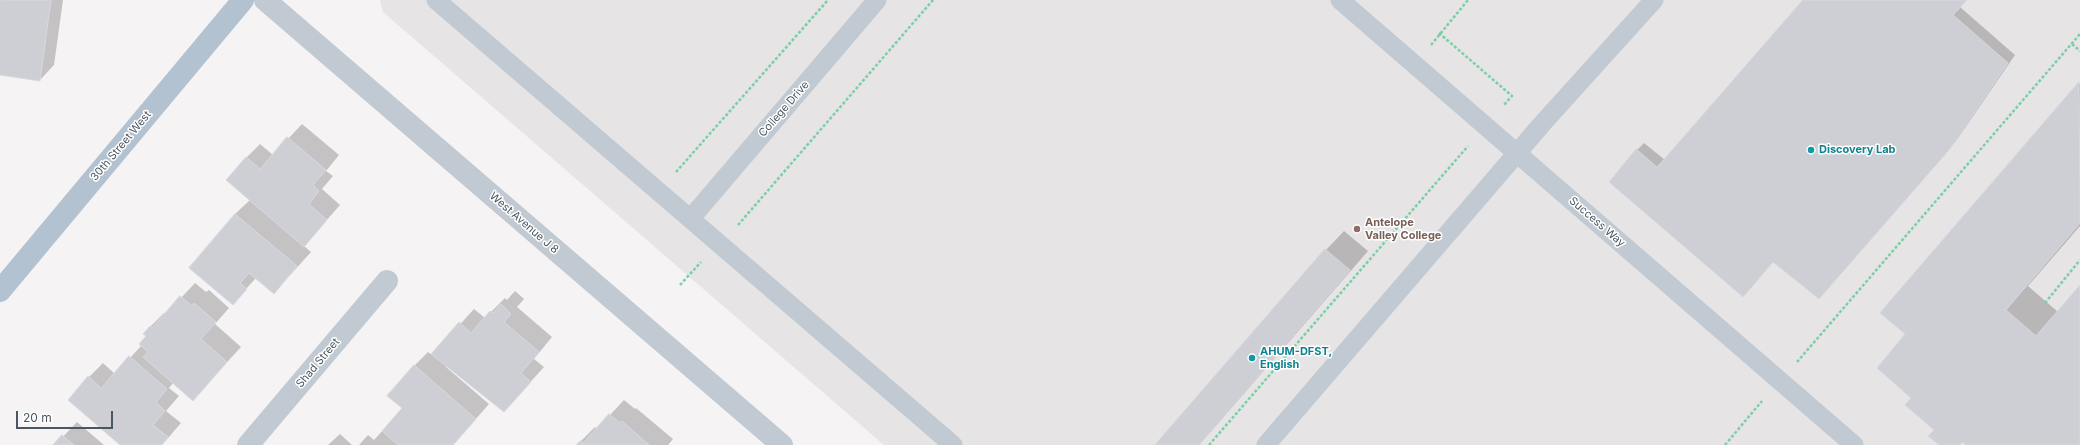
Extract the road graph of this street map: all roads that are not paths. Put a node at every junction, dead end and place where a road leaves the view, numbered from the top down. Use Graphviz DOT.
graph roads {
  1 [pos="243,0"];
  2 [pos="265,0"];
  3 [pos="436,0"];
  4 [pos="877,0"];
  5 [pos="1340,0"];
  6 [pos="1654,0"];
  7 [pos="1516,154"];
  8 [pos="691,218"];
  9 [pos="387,281"];
  10 [pos="0,291"];
  11 [pos="248,445"];
  12 [pos="782,445"];
  13 [pos="953,445"];
  14 [pos="1266,445"];
  15 [pos="1854,445"];
  1 -- 10 [label="main road, 30th Street West"];
  2 -- 12 [label="street, West Avenue J 8"];
  3 -- 8 [label="lane"];
  4 -- 8 [label="lane, College Drive"];
  5 -- 7 [label="lane, Success Way"];
  6 -- 7 [label="lane"];
  7 -- 14 [label="lane"];
  7 -- 15 [label="lane, Success Way"];
  8 -- 13 [label="lane"];
  9 -- 11 [label="street, Shad Street"];
}
